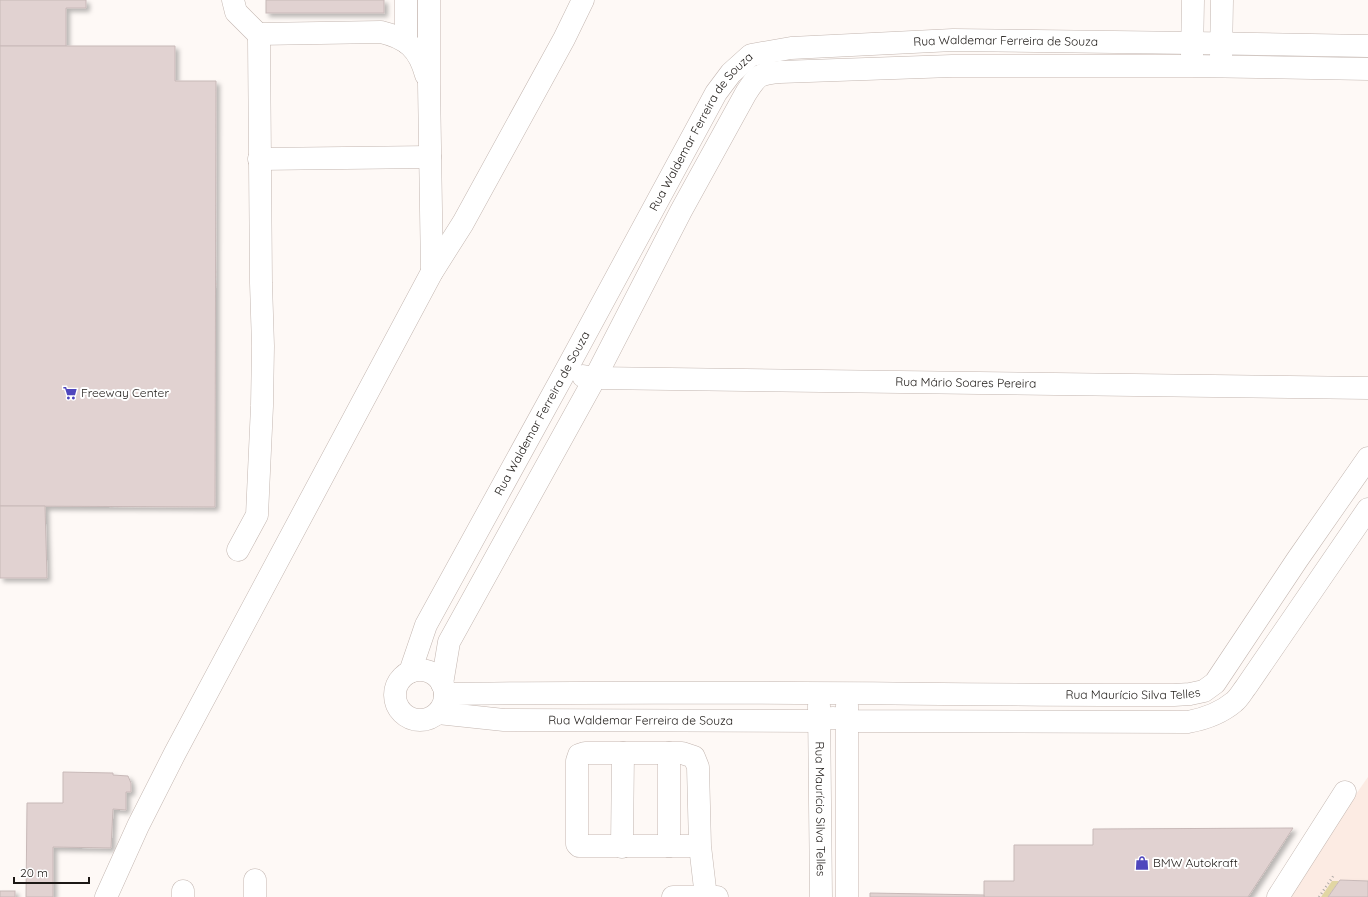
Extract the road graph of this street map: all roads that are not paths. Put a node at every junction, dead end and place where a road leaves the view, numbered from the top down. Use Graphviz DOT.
graph roads {
  1 [pos="233,0"];
  2 [pos="406,0"];
  3 [pos="429,0"];
  4 [pos="583,0"];
  5 [pos="1193,0"];
  6 [pos="1222,0"];
  7 [pos="258,34"];
  8 [pos="953,40"];
  9 [pos="406,42"];
  10 [pos="1193,43"];
  11 [pos="1222,43"];
  12 [pos="1368,46"];
  13 [pos="750,55"];
  14 [pos="952,66"];
  15 [pos="1192,66"];
  16 [pos="1221,67"];
  17 [pos="1368,69"];
  18 [pos="763,74"];
  19 [pos="429,84"];
  20 [pos="430,157"];
  21 [pos="259,159"];
  22 [pos="658,200"];
  23 [pos="681,211"];
  24 [pos="432,272"];
  25 [pos="565,372"];
  26 [pos="595,378"];
  27 [pos="1368,388"];
  28 [pos="1368,458"];
  29 [pos="1368,509"];
  30 [pos="238,550"];
  31 [pos="410,672"];
  32 [pos="1204,691"];
  33 [pos="642,693"];
  34 [pos="819,693"];
  35 [pos="847,693"];
  36 [pos="1030,695"];
  37 [pos="442,697"];
  38 [pos="1219,712"];
  39 [pos="642,720"];
  40 [pos="818,721"];
  41 [pos="848,721"];
  42 [pos="1030,721"];
  43 [pos="623,753"];
  44 [pos="670,753"];
  45 [pos="1345,792"];
  46 [pos="669,846"];
  47 [pos="700,846"];
  48 [pos="622,847"];
  49 [pos="106,897"];
  50 [pos="673,897"];
  51 [pos="706,897"];
  52 [pos="717,897"];
  53 [pos="821,897"];
  54 [pos="847,897"];
  55 [pos="1278,897"];
  1 -- 7 [label="street"];
  2 -- 9 [label="street"];
  3 -- 19 [label="street"];
  4 -- 24 [label="street"];
  5 -- 10 [label="street"];
  6 -- 11 [label="street"];
  7 -- 9 [label="street"];
  7 -- 21 [label="street"];
  8 -- 10 [label="street, Rua Waldemar Ferreira de Souza"];
  8 -- 13 [label="street, Rua Waldemar Ferreira de Souza"];
  8 -- 14 [label="street"];
  9 -- 19 [label="street"];
  10 -- 11 [label="street, Rua Waldemar Ferreira de Souza"];
  10 -- 15 [label="street"];
  11 -- 12 [label="street, Rua Waldemar Ferreira de Souza"];
  11 -- 16 [label="street"];
  13 -- 18 [label="street"];
  13 -- 22 [label="street, Rua Waldemar Ferreira de Souza"];
  14 -- 15 [label="street, Rua Waldemar Ferreira de Souza"];
  14 -- 18 [label="street, Rua Waldemar Ferreira de Souza"];
  15 -- 16 [label="street, Rua Waldemar Ferreira de Souza"];
  16 -- 17 [label="street, Rua Waldemar Ferreira de Souza"];
  18 -- 23 [label="street, Rua Waldemar Ferreira de Souza"];
  19 -- 20 [label="street"];
  20 -- 21 [label="street"];
  20 -- 24 [label="street"];
  21 -- 30 [label="street"];
  22 -- 23 [label="street"];
  22 -- 25 [label="street, Rua Waldemar Ferreira de Souza"];
  23 -- 26 [label="street, Rua Waldemar Ferreira de Souza"];
  24 -- 49 [label="street"];
  25 -- 26 [label="street, Rua Mário Soares Pereira"];
  25 -- 31 [label="street, Rua Waldemar Ferreira de Souza"];
  26 -- 27 [label="street, Rua Mário Soares Pereira"];
  26 -- 37 [label="street, Rua Waldemar Ferreira de Souza"];
  28 -- 32 [label="street, Rua Maurício Silva Telles"];
  29 -- 38 [label="street"];
  31 -- 37 [label="street"];
  31 -- 37 [label="street, Rua Waldemar Ferreira de Souza"];
  32 -- 36 [label="street, Rua Maurício Silva Telles"];
  32 -- 38 [label="street"];
  33 -- 34 [label="street, Rua Waldemar Ferreira de Souza"];
  33 -- 37 [label="street, Rua Waldemar Ferreira de Souza"];
  33 -- 39 [label="street"];
  34 -- 35 [label="street, Rua Maurício Silva Telles"];
  34 -- 40 [label="street, Rua Maurício Silva Telles"];
  35 -- 36 [label="street, Rua Maurício Silva Telles"];
  35 -- 41 [label="street"];
  36 -- 42 [label="street"];
  37 -- 39 [label="street, Rua Waldemar Ferreira de Souza"];
  38 -- 42 [label="street"];
  39 -- 40 [label="street, Rua Waldemar Ferreira de Souza"];
  40 -- 41 [label="street"];
  40 -- 53 [label="street, Rua Maurício Silva Telles"];
  41 -- 42 [label="street"];
  41 -- 54 [label="street"];
  43 -- 44 [label="street"];
  43 -- 48 [label="street"];
  43 -- 48 [label="street"];
  44 -- 46 [label="street"];
  44 -- 47 [label="street"];
  45 -- 55 [label="street"];
  46 -- 47 [label="street"];
  46 -- 48 [label="street"];
  47 -- 51 [label="street"];
  50 -- 51 [label="street"];
  51 -- 52 [label="street"];
}
